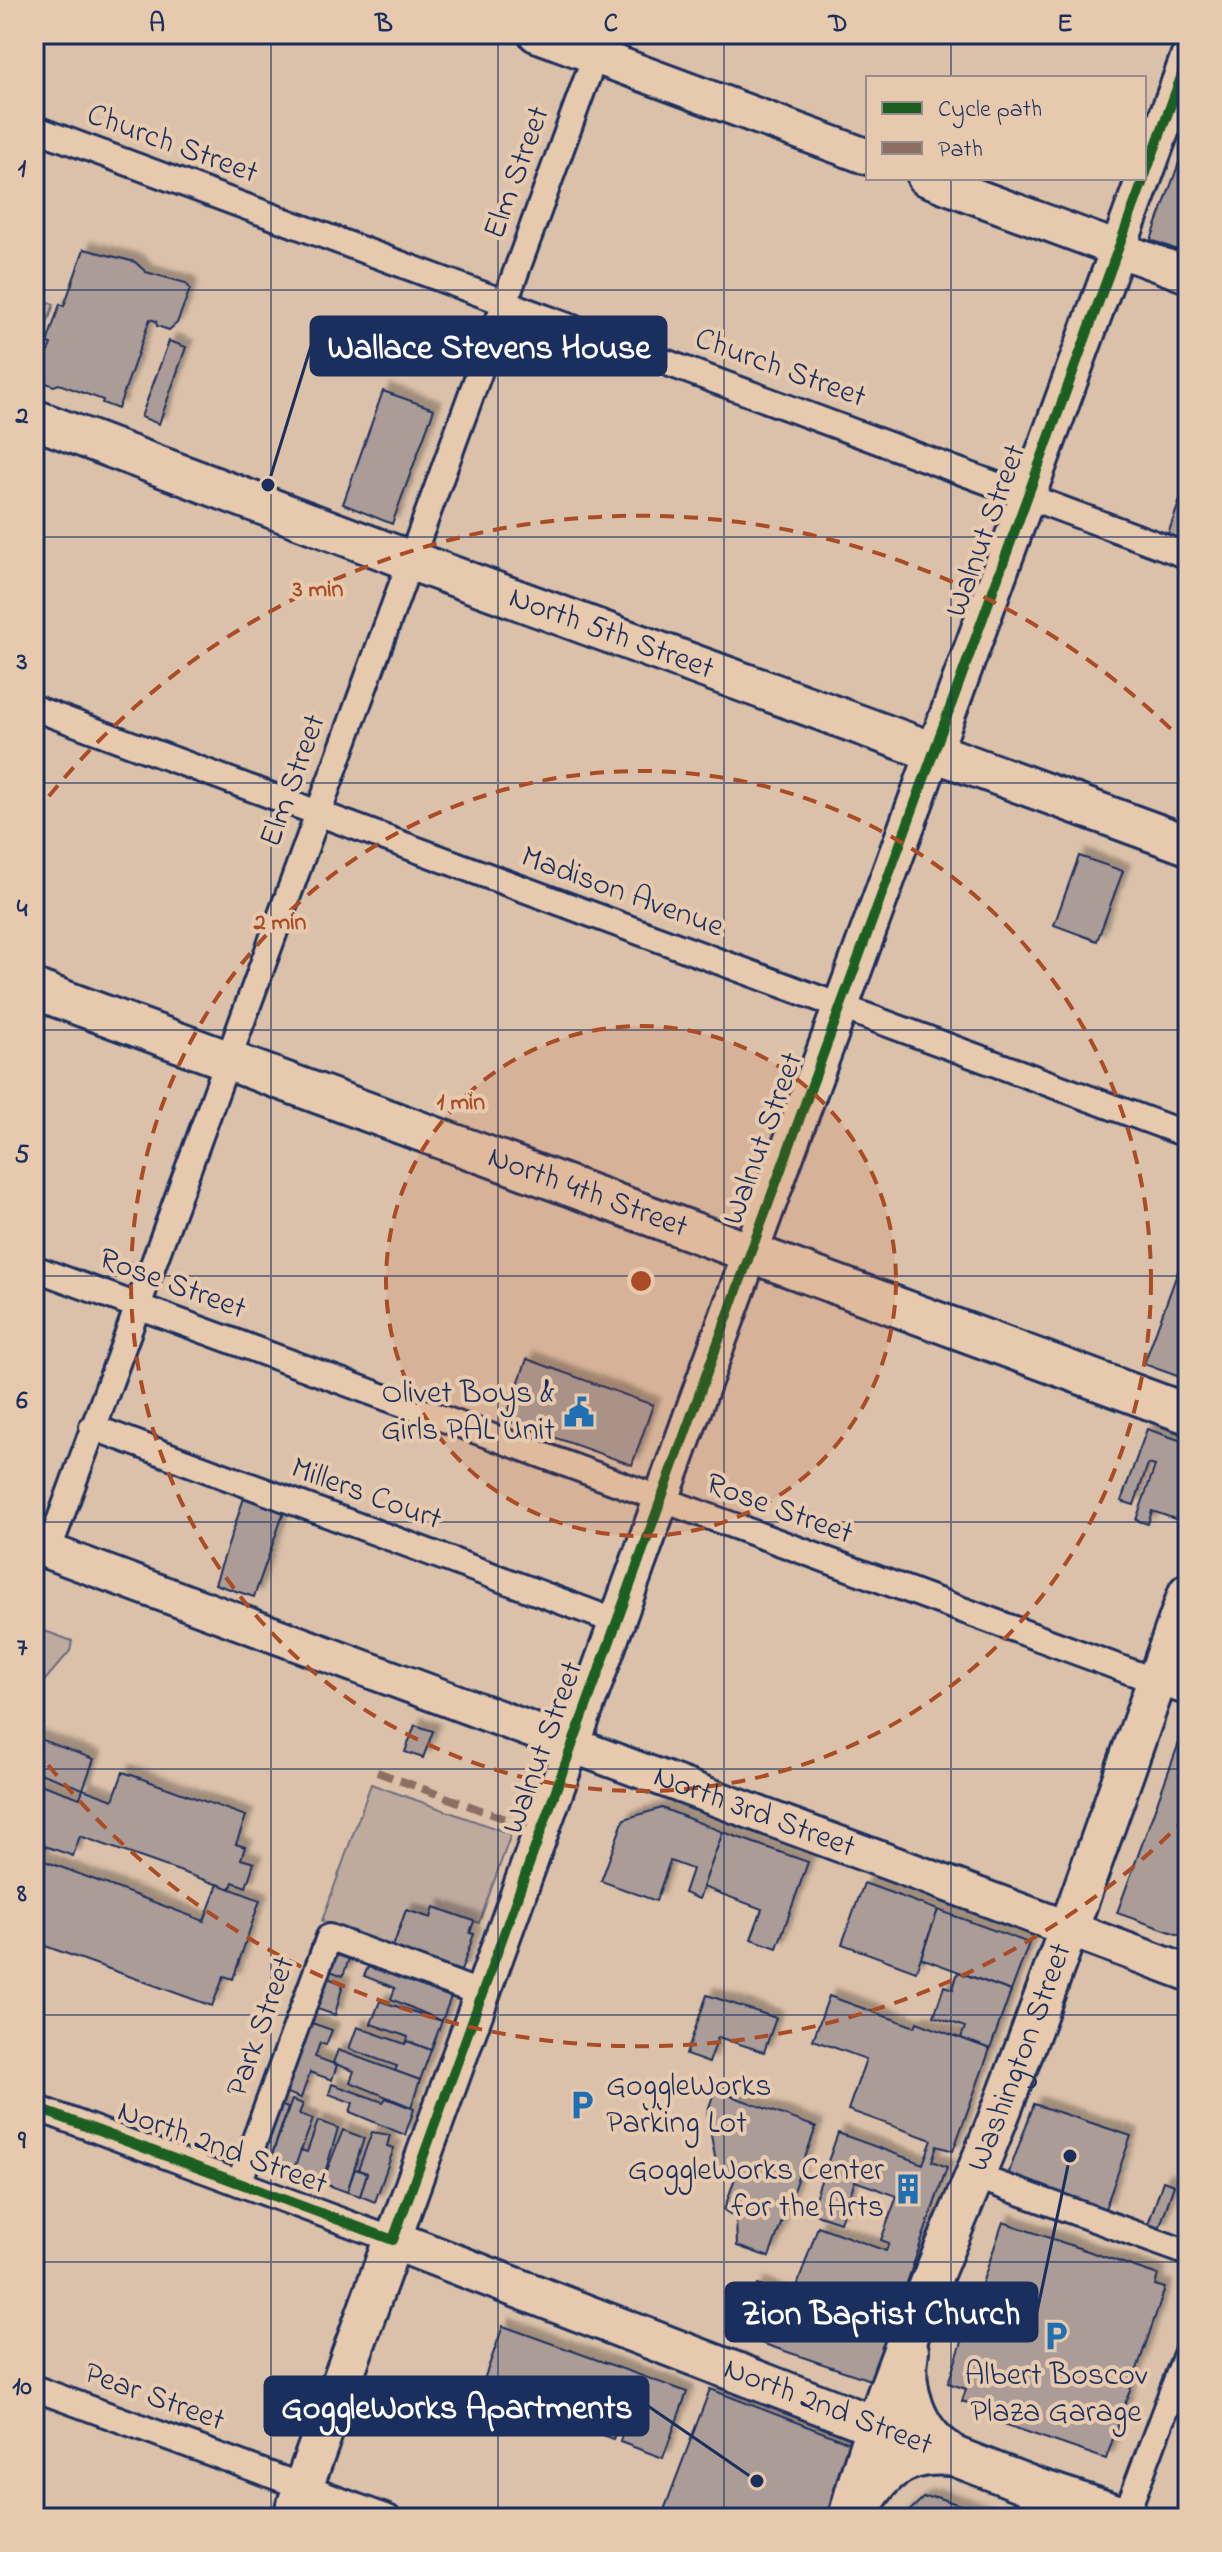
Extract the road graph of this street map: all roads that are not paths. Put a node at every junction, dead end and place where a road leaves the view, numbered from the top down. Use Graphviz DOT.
graph roads {
  1 [pos="536,34"];
  2 [pos="599,45"];
  3 [pos="1188,58"];
  4 [pos="34,128"];
  5 [pos="866,156"];
  6 [pos="1146,173"];
  7 [pos="930,180"];
  8 [pos="1143,180"];
  9 [pos="1118,249"];
  10 [pos="1188,275"];
  11 [pos="504,302"];
  12 [pos="34,419"];
  13 [pos="1027,498"];
  14 [pos="1188,556"];
  15 [pos="409,560"];
  16 [pos="34,708"];
  17 [pos="934,752"];
  18 [pos="317,813"];
  19 [pos="1188,845"];
  20 [pos="34,989"];
  21 [pos="840,1008"];
  22 [pos="226,1060"];
  23 [pos="1188,1135"];
  24 [pos="750,1254"];
  25 [pos="34,1268"];
  26 [pos="136,1306"];
  27 [pos="1188,1414"];
  28 [pos="92,1427"];
  29 [pos="661,1500"];
  30 [pos="41,1549"];
  31 [pos="1188,1593"];
  32 [pos="617,1622"];
  33 [pos="1172,1687"];
  34 [pos="572,1746"];
  35 [pos="1067,1929"];
  36 [pos="1188,1973"];
  37 [pos="482,1994"];
  38 [pos="34,2107"];
  39 [pos="975,2176"];
  40 [pos="239,2183"];
  41 [pos="393,2240"];
  42 [pos="1188,2253"];
  43 [pos="917,2315"];
  44 [pos="1188,2349"];
  45 [pos="34,2388"];
  46 [pos="874,2426"];
  47 [pos="957,2457"];
  48 [pos="298,2503"];
  49 [pos="1127,2517"];
  50 [pos="388,2518"];
  51 [pos="848,2518"];
  52 [pos="855,2518"];
  1 -- 2 [label="street"];
  2 -- 5 [label="street"];
  2 -- 11 [label="street, Elm Street"];
  3 -- 6 [label="street, Walnut Street"];
  4 -- 11 [label="street, Church Street"];
  7 -- 9 [label="street"];
  8 -- 9 [label="street, Walnut Street"];
  9 -- 10 [label="street"];
  9 -- 13 [label="street, Walnut Street"];
  11 -- 13 [label="street, Church Street"];
  11 -- 15 [label="street, Elm Street"];
  12 -- 15 [label="main road, North 5th Street"];
  13 -- 14 [label="street, Church Street"];
  13 -- 17 [label="street, Walnut Street"];
  15 -- 17 [label="main road, North 5th Street"];
  15 -- 18 [label="street, Elm Street"];
  16 -- 18 [label="street, Madison Avenue"];
  17 -- 19 [label="main road, North 5th Street"];
  17 -- 21 [label="street, Walnut Street"];
  18 -- 21 [label="street, Madison Avenue"];
  18 -- 22 [label="street, Elm Street"];
  20 -- 22 [label="main road, North 4th Street"];
  21 -- 23 [label="street, Madison Avenue"];
  21 -- 24 [label="street, Walnut Street"];
  22 -- 24 [label="main road, North 4th Street"];
  22 -- 26 [label="street, Elm Street"];
  24 -- 27 [label="main road, North 4th Street"];
  24 -- 29 [label="street, Walnut Street"];
  25 -- 26 [label="street, Rose Street"];
  26 -- 28 [label="street, Elm Street"];
  26 -- 29 [label="street, Rose Street"];
  28 -- 30 [label="street, Elm Street"];
  28 -- 32 [label="street, Millers Court"];
  29 -- 32 [label="street, Walnut Street"];
  29 -- 33 [label="street, Rose Street"];
  30 -- 34 [label="street, North 3rd Street"];
  31 -- 33 [label="main road, Washington Street"];
  32 -- 34 [label="street, Walnut Street"];
  33 -- 35 [label="main road, Washington Street"];
  34 -- 35 [label="street, North 3rd Street"];
  34 -- 37 [label="street, Walnut Street"];
  35 -- 36 [label="street, North 3rd Street"];
  35 -- 39 [label="main road, Washington Street"];
  37 -- 40 [label="street, Park Street"];
  37 -- 41 [label="street, Walnut Street"];
  38 -- 40 [label="street, North 2nd Street"];
  39 -- 42 [label="street"];
  39 -- 43 [label="main road, Washington Street"];
  40 -- 41 [label="street, North 2nd Street"];
  41 -- 46 [label="main road, North 2nd Street"];
  41 -- 48 [label="main road, Walnut Street"];
  43 -- 46 [label="main road, Washington Street"];
  43 -- 47 [label="main road"];
  44 -- 49 [label="street"];
  45 -- 48 [label="street, Pear Street"];
  46 -- 47 [label="main road, North 2nd Street"];
  46 -- 51 [label="main road, Washington Street"];
  47 -- 49 [label="main road, North 2nd Street"];
  47 -- 52 [label="main road"];
  48 -- 50 [label="street, Pear Street"];
}
